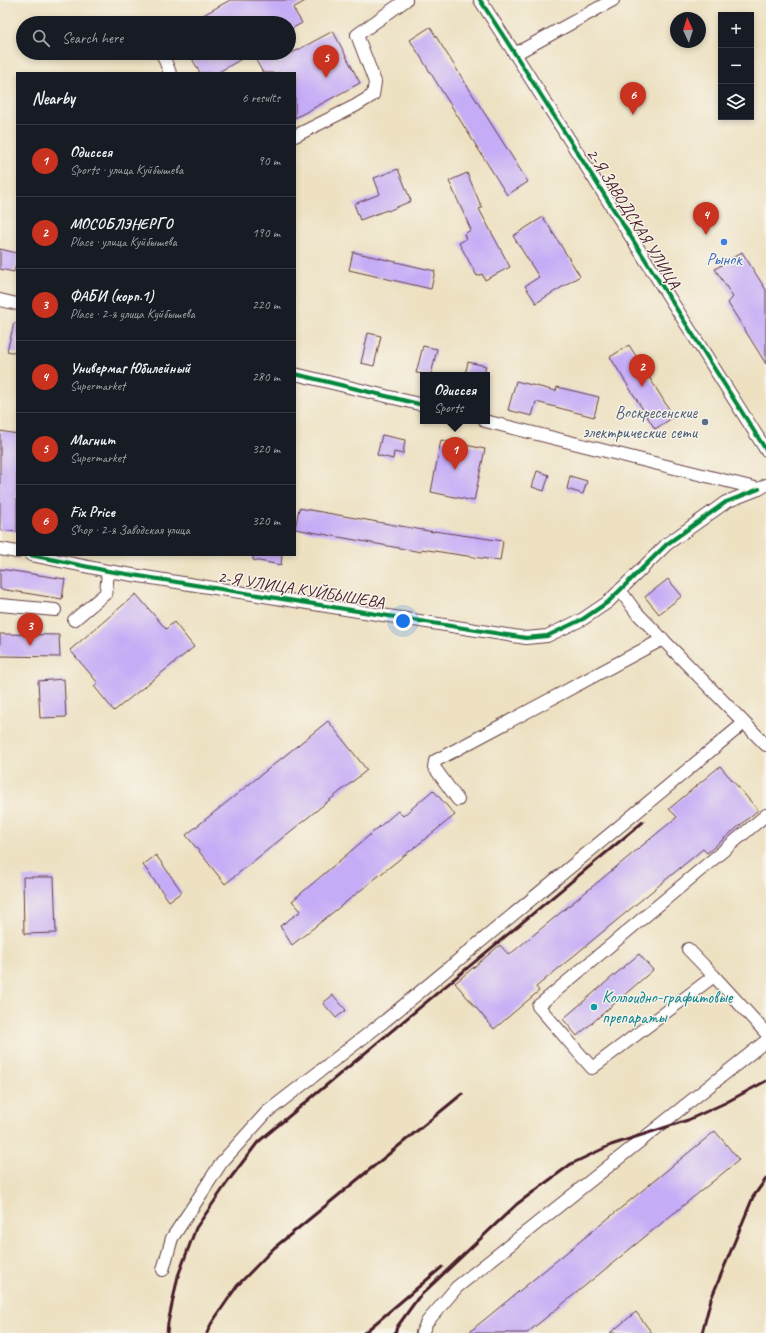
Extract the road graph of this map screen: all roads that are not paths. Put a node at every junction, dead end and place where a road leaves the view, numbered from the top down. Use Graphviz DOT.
graph roads {
  1 [pos="406,0"];
  2 [pos="480,0"];
  3 [pos="613,0"];
  4 [pos="515,54"];
  5 [pos="165,60"];
  6 [pos="170,72"];
  7 [pos="296,136"];
  8 [pos="0,300"];
  9 [pos="16,304"];
  10 [pos="296,374"];
  11 [pos="420,405"];
  12 [pos="490,422"];
  13 [pos="766,450"];
  14 [pos="762,487"];
  15 [pos="0,549"];
  16 [pos="16,552"];
  17 [pos="36,556"];
  18 [pos="108,571"];
  19 [pos="620,590"];
  20 [pos="0,605"];
  21 [pos="55,610"];
  22 [pos="74,620"];
  23 [pos="663,639"];
  24 [pos="744,723"];
  25 [pos="766,745"];
  26 [pos="458,800"];
  27 [pos="766,815"];
  28 [pos="688,950"];
  29 [pos="714,976"];
  30 [pos="766,1033"];
  31 [pos="766,1041"];
  32 [pos="163,1270"];
  33 [pos="422,1333"];
  1 -- 7 [label="street"];
  2 -- 4 [label="street, 2-Я ЗАВОДСКАЯ УЛИЦА"];
  3 -- 4 [label="street"];
  4 -- 13 [label="street, 2-Я ЗАВОДСКАЯ УЛИЦА"];
  5 -- 6 [label="street"];
  8 -- 9 [label="street"];
  10 -- 11 [label="street"];
  12 -- 14 [label="street"];
  14 -- 19 [label="street, 2-Я УЛИЦА КУЙБЫШЕВА"];
  15 -- 16 [label="street"];
  17 -- 18 [label="street, 2-Я УЛИЦА КУЙБЫШЕВА"];
  18 -- 19 [label="street, 2-Я УЛИЦА КУЙБЫШЕВА"];
  18 -- 22 [label="street"];
  19 -- 23 [label="street"];
  20 -- 21 [label="street"];
  23 -- 24 [label="street"];
  23 -- 26 [label="street"];
  24 -- 25 [label="street"];
  24 -- 32 [label="street"];
  27 -- 29 [label="street"];
  28 -- 29 [label="street"];
  29 -- 30 [label="street"];
  31 -- 33 [label="street"];
}
